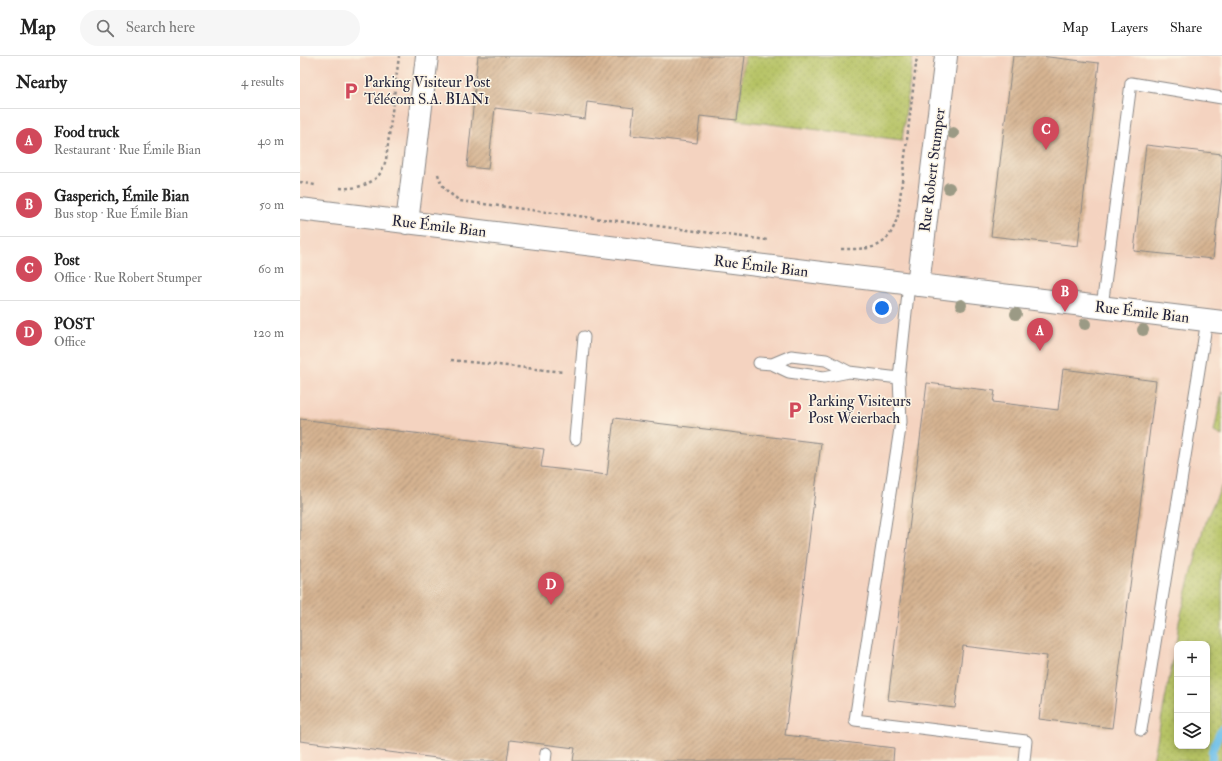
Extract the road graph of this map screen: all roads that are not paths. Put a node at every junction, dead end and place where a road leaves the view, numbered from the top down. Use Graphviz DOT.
graph roads {
  1 [pos="427,56"];
  2 [pos="946,56"];
  3 [pos="1222,98"];
  4 [pos="300,209"];
  5 [pos="407,223"];
  6 [pos="914,284"];
  7 [pos="1102,307"];
  8 [pos="1215,321"];
  9 [pos="584,337"];
  10 [pos="759,363"];
  11 [pos="772,364"];
  12 [pos="849,372"];
  13 [pos="899,378"];
  14 [pos="575,439"];
  15 [pos="1141,730"];
  16 [pos="1024,761"];
  1 -- 5 [label="street"];
  2 -- 6 [label="street, Rue Robert Stumper"];
  3 -- 7 [label="lane"];
  4 -- 5 [label="street, Rue Émile Bian"];
  5 -- 6 [label="street, Rue Émile Bian"];
  6 -- 7 [label="street, Rue Émile Bian"];
  6 -- 13 [label="lane"];
  7 -- 8 [label="street, Rue Émile Bian"];
  8 -- 15 [label="lane"];
  9 -- 14 [label="lane"];
  10 -- 11 [label="lane"];
  11 -- 12 [label="lane"];
  11 -- 12 [label="lane"];
  12 -- 13 [label="lane"];
  13 -- 16 [label="lane"];
}
